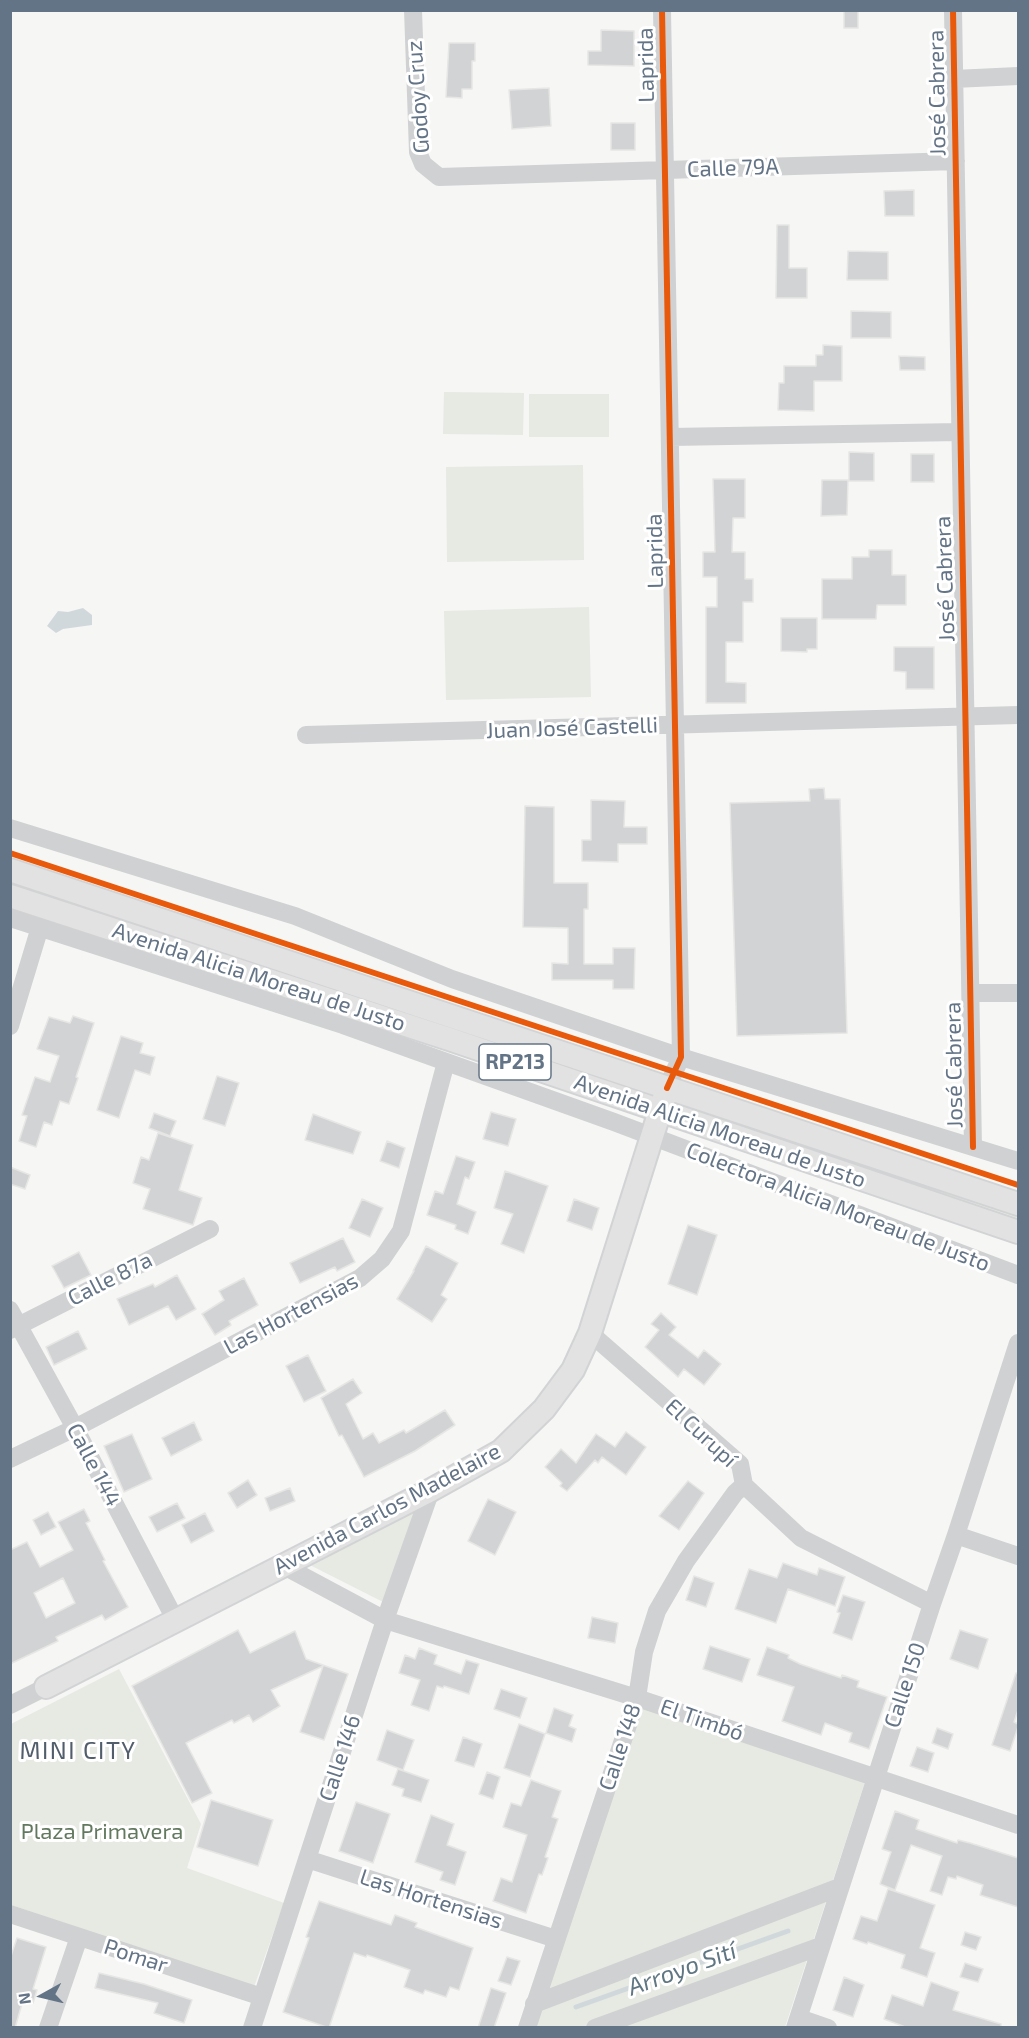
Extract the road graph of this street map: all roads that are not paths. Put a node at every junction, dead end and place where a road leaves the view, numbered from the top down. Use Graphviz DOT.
graph roads {
  1 [pos="413,10"];
  2 [pos="662,10"];
  3 [pos="953,10"];
  4 [pos="1018,76"];
  5 [pos="954,80"];
  6 [pos="956,161"];
  7 [pos="666,170"];
  8 [pos="439,177"];
  9 [pos="959,432"];
  10 [pos="670,437"];
  11 [pos="966,715"];
  12 [pos="1018,715"];
  13 [pos="675,725"];
  14 [pos="306,735"];
  15 [pos="10,828"];
  16 [pos="10,870"];
  17 [pos="10,896"];
  18 [pos="10,918"];
  19 [pos="40,927"];
  20 [pos="971,993"];
  21 [pos="1018,993"];
  22 [pos="10,1026"];
  23 [pos="681,1057"];
  24 [pos="446,1062"];
  25 [pos="667,1088"];
  26 [pos="660,1110"];
  27 [pos="652,1137"];
  28 [pos="973,1147"];
  29 [pos="1018,1161"];
  30 [pos="1018,1203"];
  31 [pos="210,1228"];
  32 [pos="1018,1233"];
  33 [pos="1018,1275"];
  34 [pos="13,1322"];
  35 [pos="590,1333"];
  36 [pos="1018,1343"];
  37 [pos="75,1428"];
  38 [pos="10,1460"];
  39 [pos="744,1485"];
  40 [pos="431,1490"];
  41 [pos="956,1535"];
  42 [pos="1018,1556"];
  43 [pos="284,1566"];
  44 [pos="932,1604"];
  45 [pos="385,1620"];
  46 [pos="176,1621"];
  47 [pos="46,1687"];
  48 [pos="637,1698"];
  49 [pos="10,1706"];
  50 [pos="875,1778"];
  51 [pos="1018,1825"];
  52 [pos="307,1859"];
  53 [pos="840,1887"];
  54 [pos="10,1914"];
  55 [pos="79,1937"];
  56 [pos="556,1938"];
  57 [pos="821,1946"];
  58 [pos="262,1997"];
  59 [pos="534,2004"];
  60 [pos="797,2023"];
  61 [pos="48,2028"];
  62 [pos="252,2028"];
  63 [pos="527,2028"];
  64 [pos="595,2028"];
  65 [pos="828,2028"];
  1 -- 8 [label="street, Godoy Cruz"];
  2 -- 7 [label="street, Laprida"];
  3 -- 5 [label="street, José Cabrera"];
  4 -- 5 [label="street"];
  5 -- 6 [label="street, José Cabrera"];
  6 -- 7 [label="street, Calle 79A"];
  6 -- 9 [label="street, José Cabrera"];
  7 -- 8 [label="street, Calle 79A"];
  7 -- 10 [label="street, Laprida"];
  9 -- 10 [label="street"];
  9 -- 11 [label="street, José Cabrera"];
  10 -- 13 [label="street, Laprida"];
  11 -- 12 [label="street, Juan José Castelli"];
  11 -- 13 [label="street, Juan José Castelli"];
  11 -- 20 [label="street, José Cabrera"];
  13 -- 14 [label="street, Juan José Castelli"];
  13 -- 23 [label="street, Laprida"];
  15 -- 23 [label="street"];
  16 -- 25 [label="main road, Avenida Alicia Moreau de Justo / RP213"];
  17 -- 26 [label="main road, Avenida Alicia Moreau de Justo / RP213"];
  18 -- 19 [label="street, Colectora Alicia Moreau de Justo"];
  19 -- 22 [label="street"];
  19 -- 24 [label="street, Colectora Alicia Moreau de Justo"];
  20 -- 21 [label="street"];
  20 -- 28 [label="street, José Cabrera"];
  23 -- 25 [label="street, Laprida"];
  23 -- 28 [label="street"];
  24 -- 27 [label="street, Colectora Alicia Moreau de Justo"];
  24 -- 37 [label="street, Las Hortensias"];
  25 -- 26 [label="main road, Avenida Carlos Madelaire"];
  25 -- 30 [label="main road, Avenida Alicia Moreau de Justo / RP213"];
  26 -- 27 [label="main road, Avenida Carlos Madelaire"];
  26 -- 32 [label="main road, Avenida Alicia Moreau de Justo / RP213"];
  27 -- 33 [label="street, Colectora Alicia Moreau de Justo"];
  27 -- 35 [label="main road, Avenida Carlos Madelaire"];
  28 -- 29 [label="street"];
  31 -- 34 [label="street, Calle 87a"];
  34 -- 37 [label="street, Calle 144"];
  35 -- 39 [label="street, El Curupí"];
  35 -- 40 [label="main road, Avenida Carlos Madelaire"];
  36 -- 41 [label="street, Calle 150"];
  37 -- 38 [label="street, Las Hortensias"];
  37 -- 46 [label="street, Calle 144"];
  39 -- 44 [label="street, El Curupí"];
  39 -- 48 [label="street, Calle 148"];
  40 -- 43 [label="main road, Avenida Carlos Madelaire"];
  40 -- 45 [label="street, Calle 146"];
  41 -- 42 [label="street"];
  41 -- 44 [label="street, Calle 150"];
  43 -- 45 [label="street, El Timbó"];
  43 -- 46 [label="main road, Avenida Carlos Madelaire"];
  44 -- 50 [label="street, Calle 150"];
  45 -- 48 [label="street, El Timbó"];
  45 -- 52 [label="street, Calle 146"];
  46 -- 47 [label="main road, Avenida Carlos Madelaire"];
  47 -- 49 [label="street, Avenida Carlos Madelaire"];
  48 -- 50 [label="street, El Timbó"];
  48 -- 56 [label="street, Calle 148"];
  50 -- 51 [label="street, El Timbó"];
  50 -- 53 [label="street, Calle 150"];
  52 -- 56 [label="street, Las Hortensias"];
  52 -- 58 [label="street, Calle 146"];
  53 -- 57 [label="street, Calle 150"];
  53 -- 59 [label="street"];
  54 -- 55 [label="street, Pomar"];
  55 -- 58 [label="street, Pomar"];
  55 -- 61 [label="street"];
  56 -- 59 [label="street, Calle 148"];
  57 -- 60 [label="street, Calle 150"];
  57 -- 64 [label="street"];
  58 -- 62 [label="street, Calle 146"];
  59 -- 63 [label="street, Calle 148"];
  60 -- 65 [label="street"];
}
